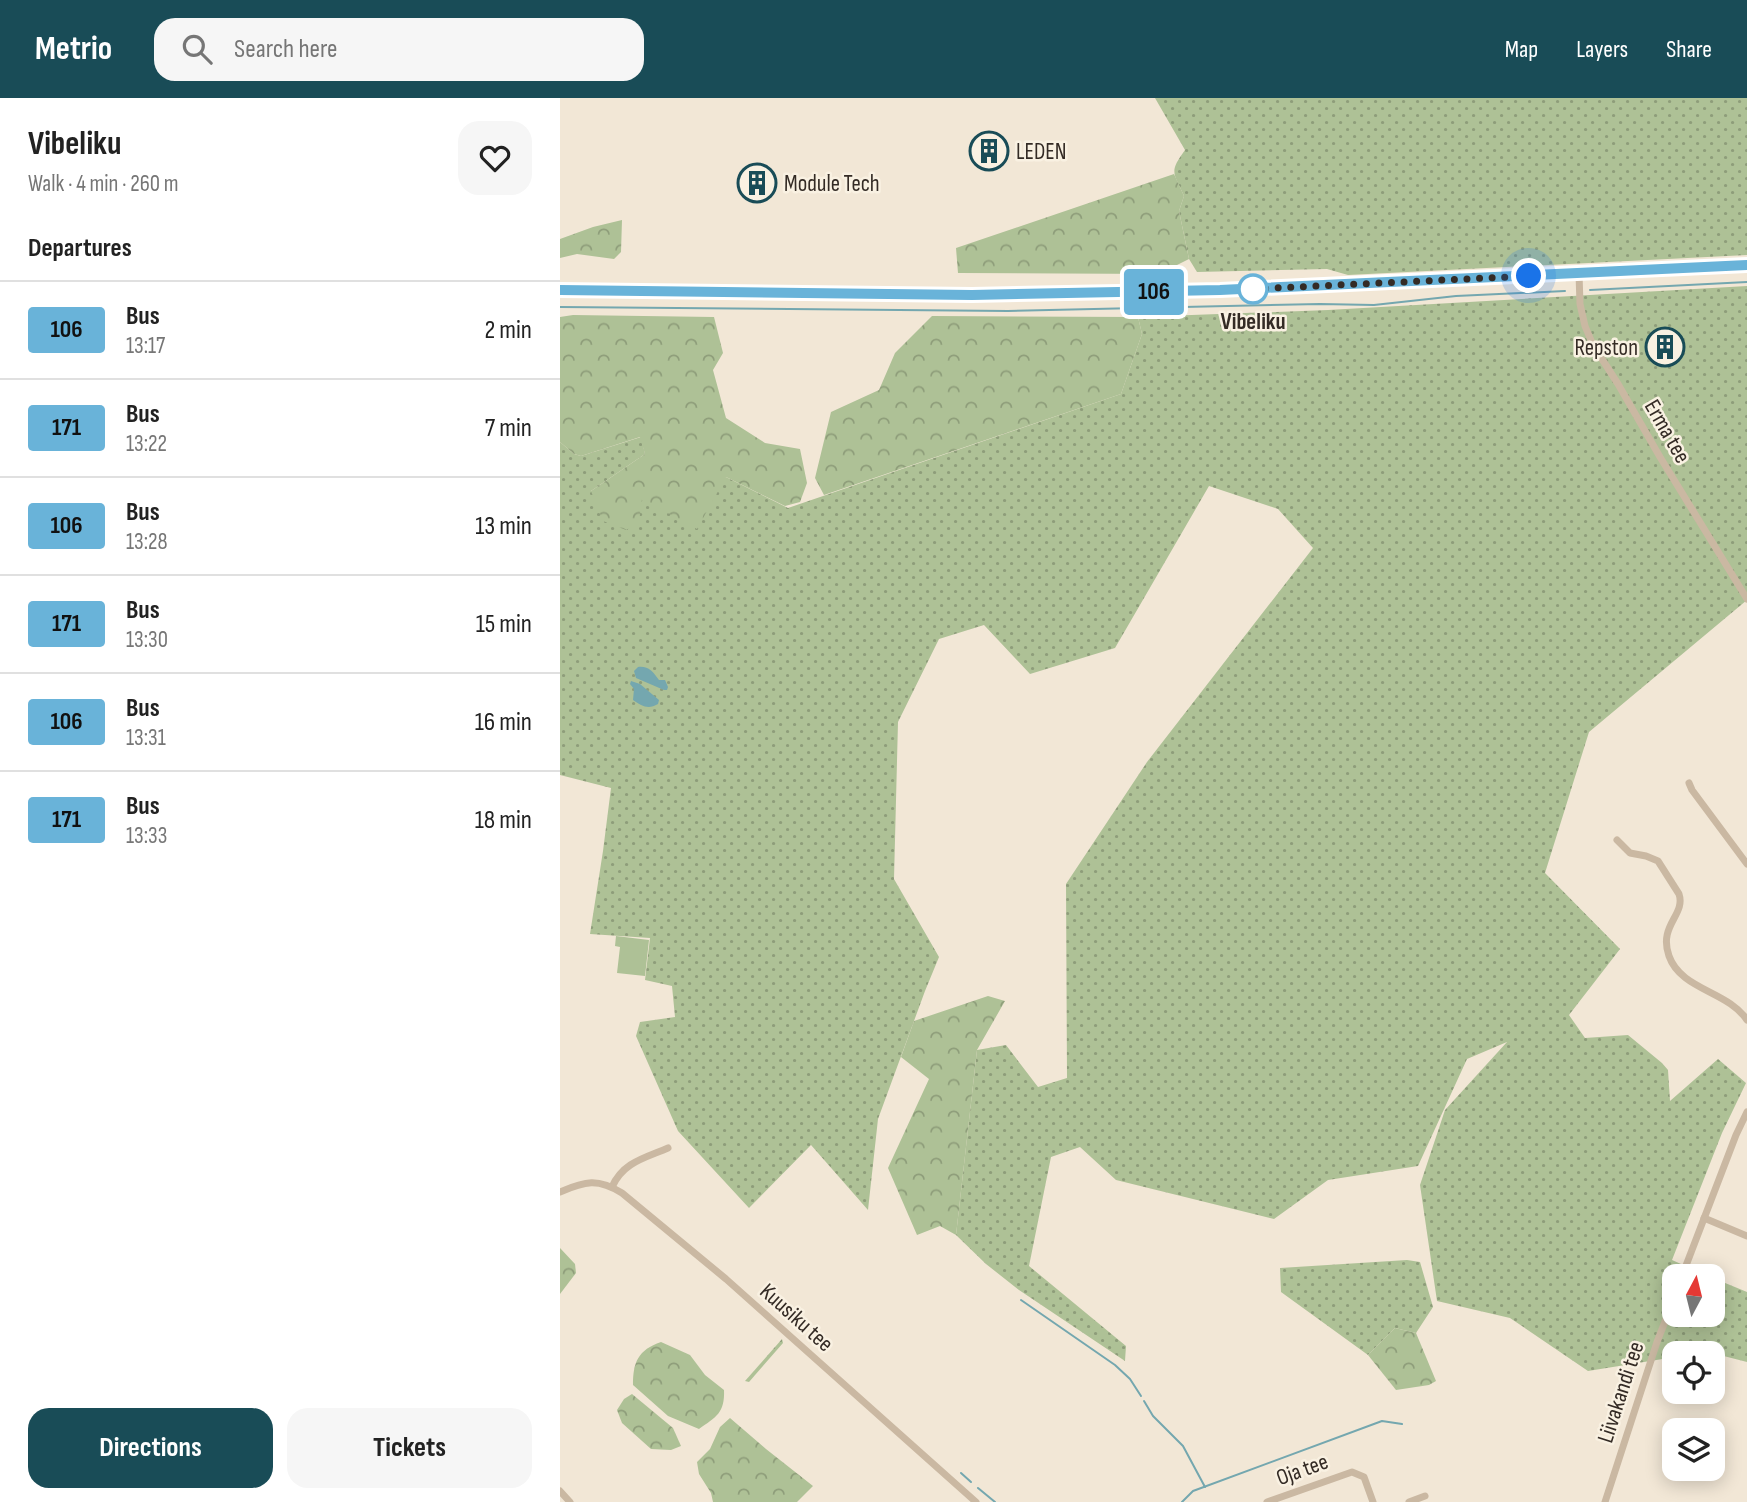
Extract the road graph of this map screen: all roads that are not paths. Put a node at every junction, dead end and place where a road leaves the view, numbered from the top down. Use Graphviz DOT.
graph roads {
  1 [pos="1747,265"];
  2 [pos="1579,274"];
  3 [pos="560,290"];
  4 [pos="1747,599"];
  5 [pos="1689,783"];
  6 [pos="1617,840"];
  7 [pos="1747,864"];
  8 [pos="1747,1020"];
  9 [pos="1747,1112"];
  10 [pos="668,1148"];
  11 [pos="612,1187"];
  12 [pos="560,1192"];
  13 [pos="1704,1218"];
  14 [pos="1747,1236"];
  15 [pos="1687,1264"];
  16 [pos="1663,1327"];
  17 [pos="560,1491"];
  18 [pos="1425,1496"];
  19 [pos="570,1502"];
  20 [pos="976,1502"];
  21 [pos="1267,1502"];
  22 [pos="1373,1502"];
  23 [pos="1409,1502"];
  24 [pos="1605,1502"];
  1 -- 2 [label="street"];
  2 -- 3 [label="street"];
  2 -- 4 [label="street, Erma tee"];
  5 -- 7 [label="street"];
  6 -- 8 [label="street"];
  9 -- 13 [label="street"];
  10 -- 11 [label="street"];
  11 -- 12 [label="street, Kuusiku tee"];
  11 -- 20 [label="street, Kuusiku tee"];
  13 -- 14 [label="street"];
  13 -- 15 [label="street"];
  16 -- 24 [label="street, Liivakandi tee"];
  17 -- 19 [label="street"];
  18 -- 23 [label="street"];
  21 -- 22 [label="street, Oja tee"];
}
